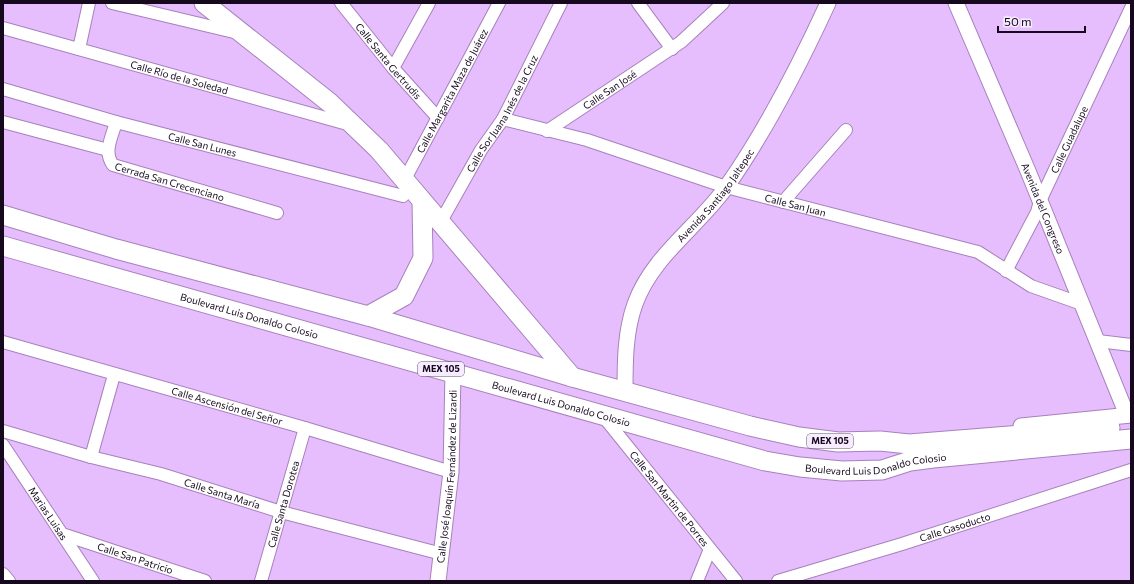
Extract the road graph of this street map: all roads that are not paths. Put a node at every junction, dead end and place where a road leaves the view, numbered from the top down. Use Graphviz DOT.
graph roads {
  1 [pos="90,3"];
  2 [pos="112,3"];
  3 [pos="204,3"];
  4 [pos="429,3"];
  5 [pos="499,3"];
  6 [pos="561,3"];
  7 [pos="638,3"];
  8 [pos="723,3"];
  9 [pos="828,3"];
  10 [pos="956,3"];
  11 [pos="348,6"];
  12 [pos="1131,8"];
  13 [pos="3,28"];
  14 [pos="243,34"];
  15 [pos="79,49"];
  16 [pos="672,49"];
  17 [pos="393,68"];
  18 [pos="3,89"];
  19 [pos="438,118"];
  20 [pos="503,119"];
  21 [pos="3,122"];
  22 [pos="116,122"];
  23 [pos="356,127"];
  24 [pos="846,130"];
  25 [pos="547,131"];
  26 [pos="108,150"];
  27 [pos="726,187"];
  28 [pos="404,188"];
  29 [pos="1040,201"];
  30 [pos="422,202"];
  31 [pos="783,202"];
  32 [pos="277,213"];
  33 [pos="3,215"];
  34 [pos="440,224"];
  35 [pos="3,246"];
  36 [pos="1006,271"];
  37 [pos="1082,304"];
  38 [pos="368,316"];
  39 [pos="1098,341"];
  40 [pos="3,342"];
  41 [pos="1131,345"];
  42 [pos="453,372"];
  43 [pos="114,375"];
  44 [pos="572,377"];
  45 [pos="625,391"];
  46 [pos="603,416"];
  47 [pos="1130,419"];
  48 [pos="305,428"];
  49 [pos="3,431"];
  50 [pos="1131,439"];
  51 [pos="880,441"];
  52 [pos="3,445"];
  53 [pos="983,446"];
  54 [pos="1131,448"];
  55 [pos="91,457"];
  56 [pos="882,470"];
  57 [pos="1131,470"];
  58 [pos="451,472"];
  59 [pos="281,512"];
  60 [pos="65,536"];
  61 [pos="710,549"];
  62 [pos="442,554"];
  63 [pos="3,574"];
  64 [pos="9,581"];
  65 [pos="94,581"];
  66 [pos="205,581"];
  67 [pos="260,581"];
  68 [pos="438,581"];
  69 [pos="697,581"];
  70 [pos="736,581"];
  71 [pos="778,581"];
  1 -- 15 [label="street"];
  2 -- 14 [label="street"];
  3 -- 14 [label="main road"];
  4 -- 17 [label="street"];
  5 -- 19 [label="street, Calle Margarita Maza de Juárez"];
  6 -- 20 [label="street, Calle Sor Juana Inés de la Cruz"];
  7 -- 16 [label="street"];
  8 -- 16 [label="street, Calle San José"];
  9 -- 27 [label="street, Avenida Santiago Jaltepec"];
  10 -- 29 [label="street, Avenida del Congreso"];
  11 -- 17 [label="street, Calle Santa Gertrudis"];
  12 -- 29 [label="street, Calle Guadalupe"];
  13 -- 15 [label="street, Calle Río de la Soledad"];
  14 -- 23 [label="main road"];
  15 -- 23 [label="street, Calle Río de la Soledad"];
  16 -- 25 [label="street, Calle San José"];
  17 -- 19 [label="street, Calle Santa Gertrudis"];
  18 -- 22 [label="street, Calle San Lunes"];
  19 -- 28 [label="street, Calle Margarita Maza de Juárez"];
  20 -- 25 [label="street, Calle San Juan"];
  20 -- 34 [label="street, Calle Sor Juana Inés de la Cruz"];
  21 -- 26 [label="street, Cerrada San Crecenciano"];
  22 -- 26 [label="street"];
  22 -- 28 [label="street, Calle San Lunes"];
  23 -- 28 [label="main road"];
  24 -- 31 [label="street"];
  25 -- 27 [label="street, Calle San Juan"];
  26 -- 32 [label="street, Cerrada San Crecenciano"];
  27 -- 31 [label="street, Calle San Juan"];
  27 -- 45 [label="street, Avenida Santiago Jaltepec"];
  28 -- 30 [label="main road"];
  29 -- 36 [label="street, Calle Guadalupe"];
  29 -- 37 [label="street, Avenida del Congreso"];
  30 -- 34 [label="main road"];
  30 -- 38 [label="main road"];
  31 -- 36 [label="street, Calle San Juan"];
  33 -- 38 [label="main road, MEX 105"];
  34 -- 44 [label="main road"];
  35 -- 42 [label="main road, Boulevard Luis Donaldo Colosio / MEX 105"];
  36 -- 37 [label="street, Calle San Juan"];
  37 -- 39 [label="street, Avenida del Congreso"];
  38 -- 44 [label="main road, MEX 105"];
  39 -- 41 [label="street"];
  39 -- 47 [label="street, Avenida del Congreso"];
  40 -- 43 [label="street, Calle Ascensión del Señor"];
  42 -- 46 [label="main road, Boulevard Luis Donaldo Colosio / MEX 105"];
  42 -- 58 [label="street, Calle José Joaquín Fernández de Lizardi"];
  43 -- 48 [label="street, Calle Ascensión del Señor"];
  43 -- 55 [label="street"];
  44 -- 45 [label="main road, MEX 105"];
  45 -- 51 [label="main road, MEX 105"];
  46 -- 56 [label="main road, Boulevard Luis Donaldo Colosio / MEX 105"];
  46 -- 61 [label="street, Calle San Martin de Porres"];
  47 -- 51 [label="street, MEX 105"];
  47 -- 53 [label="main road"];
  48 -- 58 [label="street, Calle Ascensión del Señor"];
  48 -- 59 [label="street, Calle Santa Dorotea"];
  49 -- 55 [label="street, Calle Santa María"];
  50 -- 53 [label="main road"];
  51 -- 53 [label="main road"];
  52 -- 60 [label="street, Marias Luisas"];
  53 -- 56 [label="main road"];
  54 -- 56 [label="street, Boulevard Luis Donaldo Colosio / MEX 105"];
  55 -- 59 [label="street, Calle Santa María"];
  57 -- 71 [label="street, Calle Gasoducto"];
  58 -- 62 [label="street, Calle José Joaquín Fernández de Lizardi"];
  59 -- 62 [label="street, Calle Santa María"];
  59 -- 67 [label="street, Calle Santa Dorotea"];
  60 -- 65 [label="street, Marias Luisas"];
  60 -- 66 [label="street, Calle San Patricio"];
  61 -- 69 [label="street"];
  61 -- 70 [label="street, Calle San Martin de Porres"];
  62 -- 68 [label="street, Calle José Joaquín Fernández de Lizardi"];
  63 -- 64 [label="street"];
}
